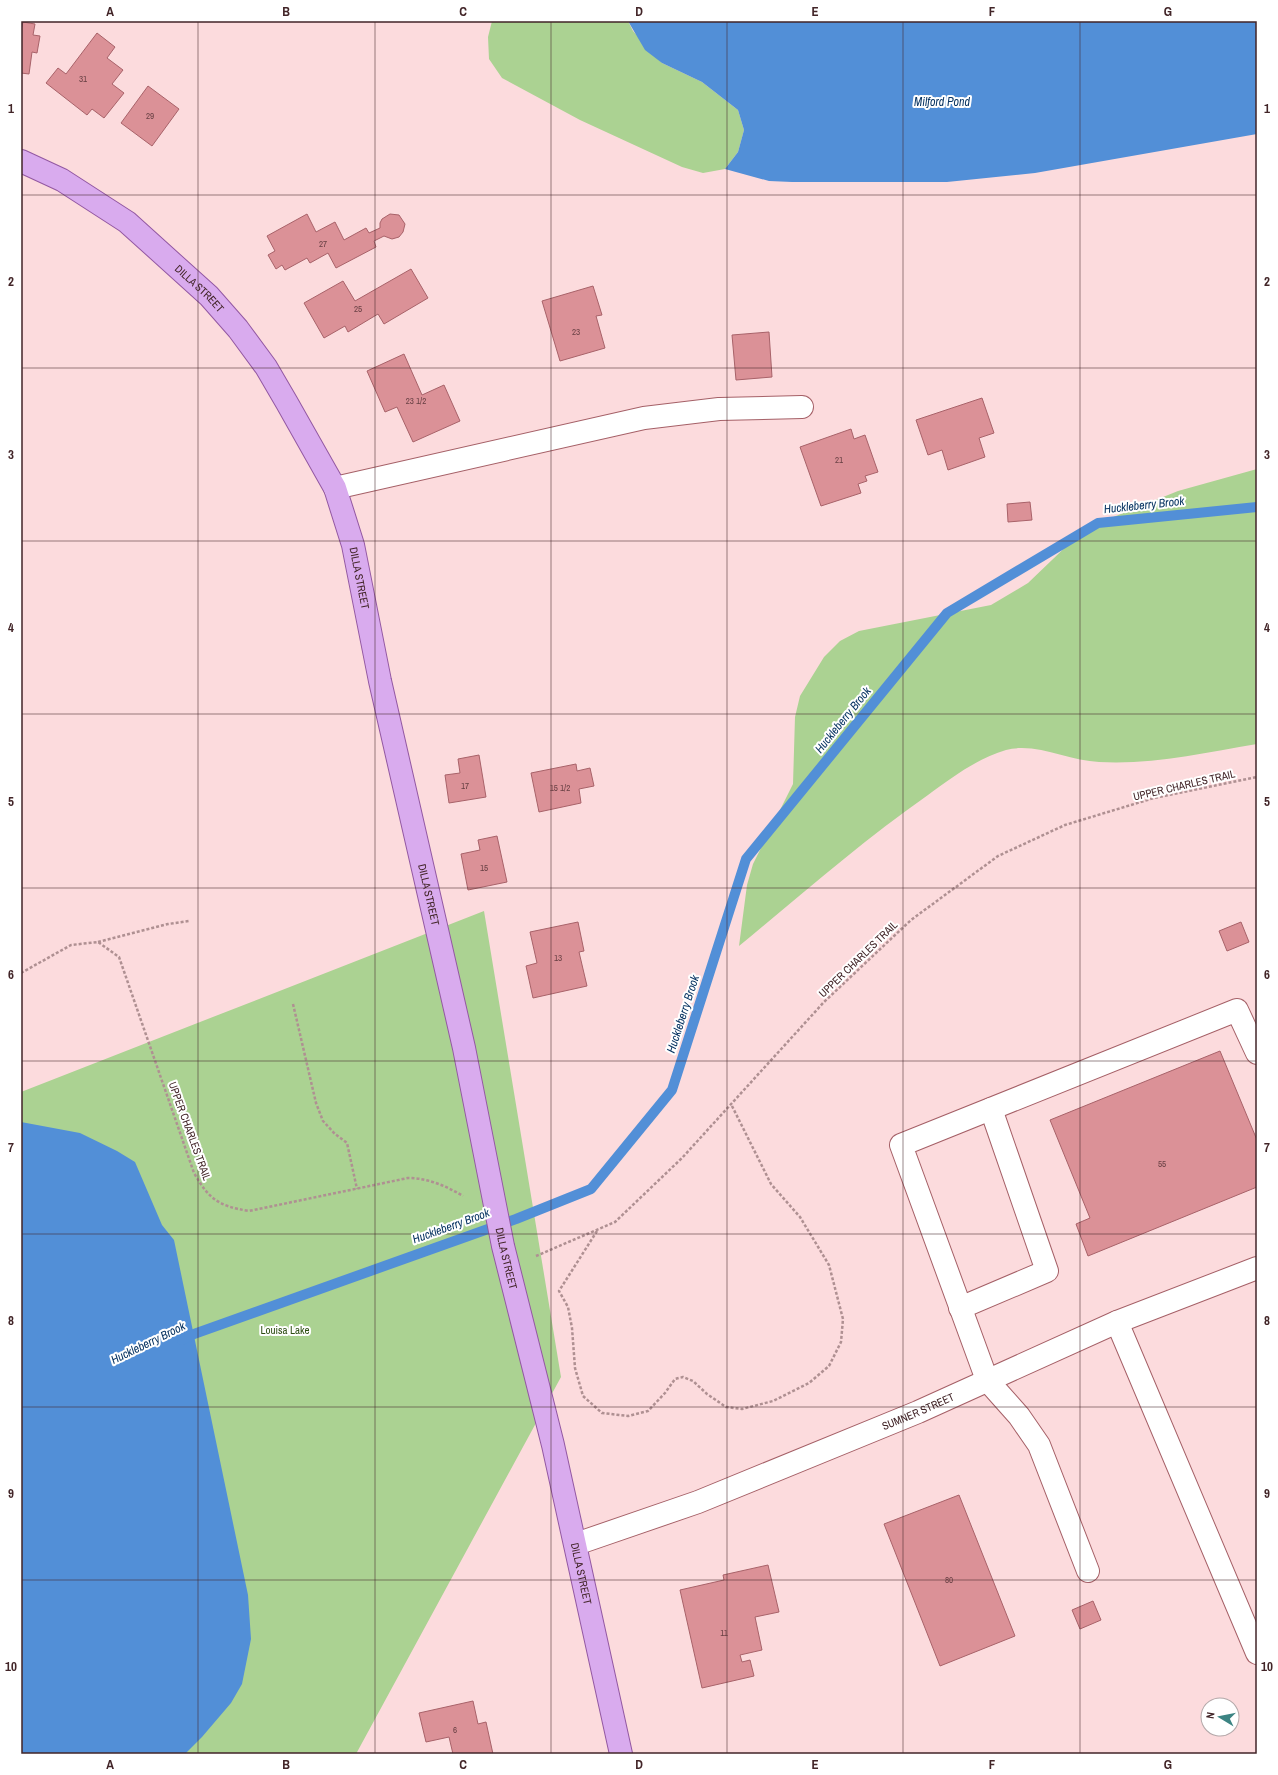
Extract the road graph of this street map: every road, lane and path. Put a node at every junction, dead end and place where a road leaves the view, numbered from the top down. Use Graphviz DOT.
graph roads {
  1 [pos="21,161"];
  2 [pos="802,407"];
  3 [pos="335,488"];
  4 [pos="1257,777"];
  5 [pos="189,921"];
  6 [pos="98,942"];
  7 [pos="21,973"];
  8 [pos="293,1004"];
  9 [pos="1257,1053"];
  10 [pos="731,1104"];
  11 [pos="991,1109"];
  12 [pos="357,1188"];
  13 [pos="464,1196"];
  14 [pos="597,1230"];
  15 [pos="535,1257"];
  16 [pos="1257,1268"];
  17 [pos="960,1308"];
  18 [pos="1117,1322"];
  19 [pos="987,1380"];
  20 [pos="576,1544"];
  21 [pos="1088,1571"];
  22 [pos="1257,1653"];
  23 [pos="621,1754"];
  1 -- 3 [label="main road, DILLA STREET"];
  2 -- 3 [label="street"];
  3 -- 20 [label="main road, DILLA STREET"];
  4 -- 10 [label="path, UPPER CHARLES TRAIL"];
  5 -- 6 [label="path"];
  6 -- 7 [label="path"];
  6 -- 12 [label="path, UPPER CHARLES TRAIL"];
  8 -- 12 [label="path"];
  9 -- 11 [label="street"];
  10 -- 14 [label="path, UPPER CHARLES TRAIL"];
  10 -- 14 [label="path"];
  11 -- 17 [label="street"];
  11 -- 17 [label="street"];
  12 -- 13 [label="path, UPPER CHARLES TRAIL"];
  14 -- 15 [label="path, UPPER CHARLES TRAIL"];
  16 -- 18 [label="street, SUMNER STREET"];
  17 -- 19 [label="street"];
  18 -- 19 [label="street, SUMNER STREET"];
  18 -- 22 [label="street"];
  19 -- 20 [label="street, SUMNER STREET"];
  19 -- 21 [label="street"];
  20 -- 23 [label="main road, DILLA STREET"];
}
